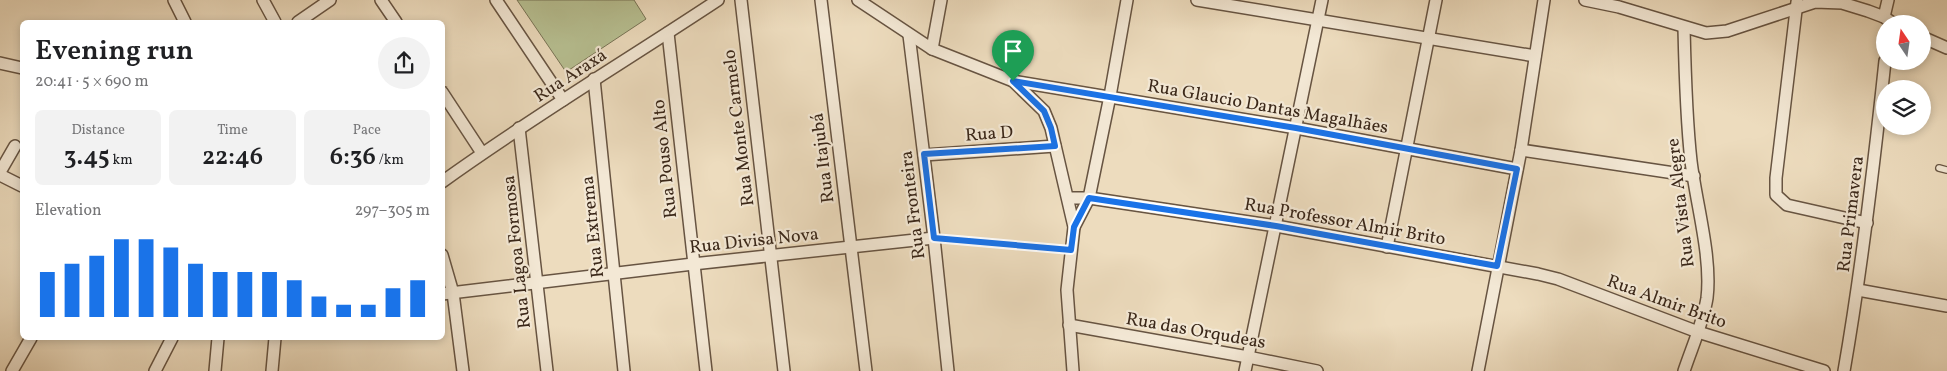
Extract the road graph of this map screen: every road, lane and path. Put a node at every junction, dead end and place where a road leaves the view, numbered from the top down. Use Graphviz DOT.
graph roads {
  1 [pos="174,0"];
  2 [pos="263,0"];
  3 [pos="330,0"];
  4 [pos="381,0"];
  5 [pos="496,0"];
  6 [pos="718,0"];
  7 [pos="741,0"];
  8 [pos="821,0"];
  9 [pos="858,0"];
  10 [pos="941,0"];
  11 [pos="1127,0"];
  12 [pos="1197,0"];
  13 [pos="1322,0"];
  14 [pos="1436,0"];
  15 [pos="1544,0"];
  16 [pos="1585,0"];
  17 [pos="1888,0"];
  18 [pos="1797,4"];
  19 [pos="1889,15"];
  20 [pos="1876,17"];
  21 [pos="184,20"];
  22 [pos="274,20"];
  23 [pos="301,20"];
  24 [pos="395,20"];
  25 [pos="1319,20"];
  26 [pos="1684,28"];
  27 [pos="668,33"];
  28 [pos="910,35"];
  29 [pos="1429,38"];
  30 [pos="1931,41"];
  31 [pos="1947,48"];
  32 [pos="932,49"];
  33 [pos="1536,56"];
  34 [pos="0,63"];
  35 [pos="20,68"];
  36 [pos="1885,70"];
  37 [pos="594,79"];
  38 [pos="1013,81"];
  39 [pos="1110,96"];
  40 [pos="445,97"];
  41 [pos="562,100"];
  42 [pos="520,128"];
  43 [pos="1296,128"];
  44 [pos="15,146"];
  45 [pos="1055,146"];
  46 [pos="1406,148"];
  47 [pos="1520,150"];
  48 [pos="482,153"];
  49 [pos="924,154"];
  50 [pos="1939,168"];
  51 [pos="1517,169"];
  52 [pos="1947,170"];
  53 [pos="0,174"];
  54 [pos="1694,176"];
  55 [pos="445,180"];
  56 [pos="20,185"];
  57 [pos="1068,198"];
  58 [pos="1089,198"];
  59 [pos="1867,223"];
  60 [pos="1276,226"];
  61 [pos="1074,227"];
  62 [pos="934,238"];
  63 [pos="850,247"];
  64 [pos="1387,247"];
  65 [pos="1071,250"];
  66 [pos="771,256"];
  67 [pos="693,264"];
  68 [pos="1497,266"];
  69 [pos="445,274"];
  70 [pos="614,274"];
  71 [pos="536,283"];
  72 [pos="1858,290"];
  73 [pos="448,293"];
  74 [pos="1947,306"];
  75 [pos="1069,326"];
  76 [pos="1698,332"];
  77 [pos="30,340"];
  78 [pos="171,340"];
  79 [pos="218,340"];
  80 [pos="275,340"];
  81 [pos="1248,357"];
  82 [pos="12,371"];
  83 [pos="155,371"];
  84 [pos="215,371"];
  85 [pos="272,371"];
  86 [pos="463,371"];
  87 [pos="547,371"];
  88 [pos="624,371"];
  89 [pos="706,371"];
  90 [pos="784,371"];
  91 [pos="866,371"];
  92 [pos="948,371"];
  93 [pos="1073,371"];
  94 [pos="1245,371"];
  95 [pos="1317,371"];
  96 [pos="1478,371"];
  97 [pos="1684,371"];
  98 [pos="1824,371"];
  99 [pos="1844,371"];
  1 -- 21 [label="street"];
  2 -- 22 [label="street"];
  3 -- 23 [label="street"];
  4 -- 24 [label="street"];
  5 -- 41 [label="street"];
  6 -- 27 [label="street, Rua Araxá"];
  7 -- 66 [label="street, Rua Monte Carmelo"];
  8 -- 63 [label="street, Rua Itajubá"];
  9 -- 28 [label="street"];
  10 -- 32 [label="street"];
  11 -- 39 [label="street"];
  12 -- 25 [label="street"];
  13 -- 25 [label="street"];
  14 -- 29 [label="street"];
  15 -- 33 [label="street"];
  16 -- 26 [label="street"];
  17 -- 19 [label="street"];
  18 -- 20 [label="street"];
  18 -- 26 [label="street"];
  18 -- 59 [label="street"];
  25 -- 29 [label="street"];
  25 -- 43 [label="street"];
  26 -- 54 [label="street, Rua Vista Alegre"];
  27 -- 37 [label="street, Rua Araxá"];
  27 -- 67 [label="street, Rua Pouso Alto"];
  28 -- 32 [label="street"];
  28 -- 49 [label="street, Rua Fronteira"];
  29 -- 33 [label="street"];
  29 -- 46 [label="street"];
  30 -- 31 [label="street"];
  32 -- 38 [label="street"];
  33 -- 47 [label="street"];
  34 -- 35 [label="street"];
  36 -- 59 [label="street, Rua Primavera"];
  37 -- 41 [label="street, Rua Araxá"];
  37 -- 70 [label="street, Rua Extrema"];
  38 -- 39 [label="street, Rua Glaucio Dantas Magalhães"];
  38 -- 45 [label="street"];
  39 -- 43 [label="street, Rua Glaucio Dantas Magalhães"];
  39 -- 58 [label="street"];
  40 -- 48 [label="street"];
  41 -- 42 [label="street, Rua Araxá"];
  42 -- 48 [label="street, Rua Araxá"];
  42 -- 71 [label="street, Rua Lagoa Formosa"];
  43 -- 46 [label="street, Rua Glaucio Dantas Magalhães"];
  43 -- 60 [label="street"];
  44 -- 53 [label="street"];
  45 -- 49 [label="street, Rua D"];
  45 -- 57 [label="street"];
  46 -- 51 [label="street, Rua Glaucio Dantas Magalhães"];
  46 -- 64 [label="street"];
  47 -- 51 [label="street"];
  47 -- 54 [label="street"];
  48 -- 55 [label="street, Rua Araxá"];
  49 -- 62 [label="street, Rua Fronteira"];
  50 -- 52 [label="lane"];
  51 -- 68 [label="street"];
  53 -- 56 [label="street"];
  54 -- 76 [label="street, Rua Vista Alegre"];
  57 -- 58 [label="street, Rua Professor Almir Brito"];
  57 -- 61 [label="street"];
  58 -- 60 [label="street, Rua Professor Almir Brito"];
  58 -- 61 [label="street"];
  59 -- 72 [label="street, Rua Primavera"];
  60 -- 64 [label="street, Rua Professor Almir Brito"];
  60 -- 81 [label="street"];
  61 -- 65 [label="street"];
  62 -- 63 [label="street, Rua Divisa Nova"];
  62 -- 65 [label="path"];
  62 -- 92 [label="street, Rua Fronteira"];
  63 -- 66 [label="street, Rua Divisa Nova"];
  63 -- 91 [label="street, Rua Itajubá"];
  64 -- 68 [label="street, Rua Professor Almir Brito"];
  65 -- 75 [label="street"];
  66 -- 67 [label="street, Rua Divisa Nova"];
  66 -- 90 [label="street, Rua Monte Carmelo"];
  67 -- 70 [label="street, Rua Divisa Nova"];
  67 -- 89 [label="street, Rua Pouso Alto"];
  68 -- 76 [label="street, Rua Almir Brito"];
  68 -- 96 [label="street"];
  69 -- 73 [label="street"];
  70 -- 71 [label="street, Rua Divisa Nova"];
  70 -- 88 [label="street, Rua Extrema"];
  71 -- 73 [label="street, Rua Divisa Nova"];
  71 -- 87 [label="street, Rua Lagoa Formosa"];
  72 -- 74 [label="street"];
  72 -- 99 [label="street, Rua Primavera"];
  73 -- 86 [label="street"];
  75 -- 81 [label="street, Rua das Orqudeas"];
  75 -- 93 [label="street"];
  76 -- 97 [label="street, Rua Vista Alegre"];
  76 -- 98 [label="street, Rua Almir Brito"];
  77 -- 82 [label="street"];
  78 -- 83 [label="street"];
  79 -- 84 [label="street"];
  80 -- 85 [label="street"];
  81 -- 94 [label="street"];
  81 -- 95 [label="street, Rua das Orqudeas"];
}
